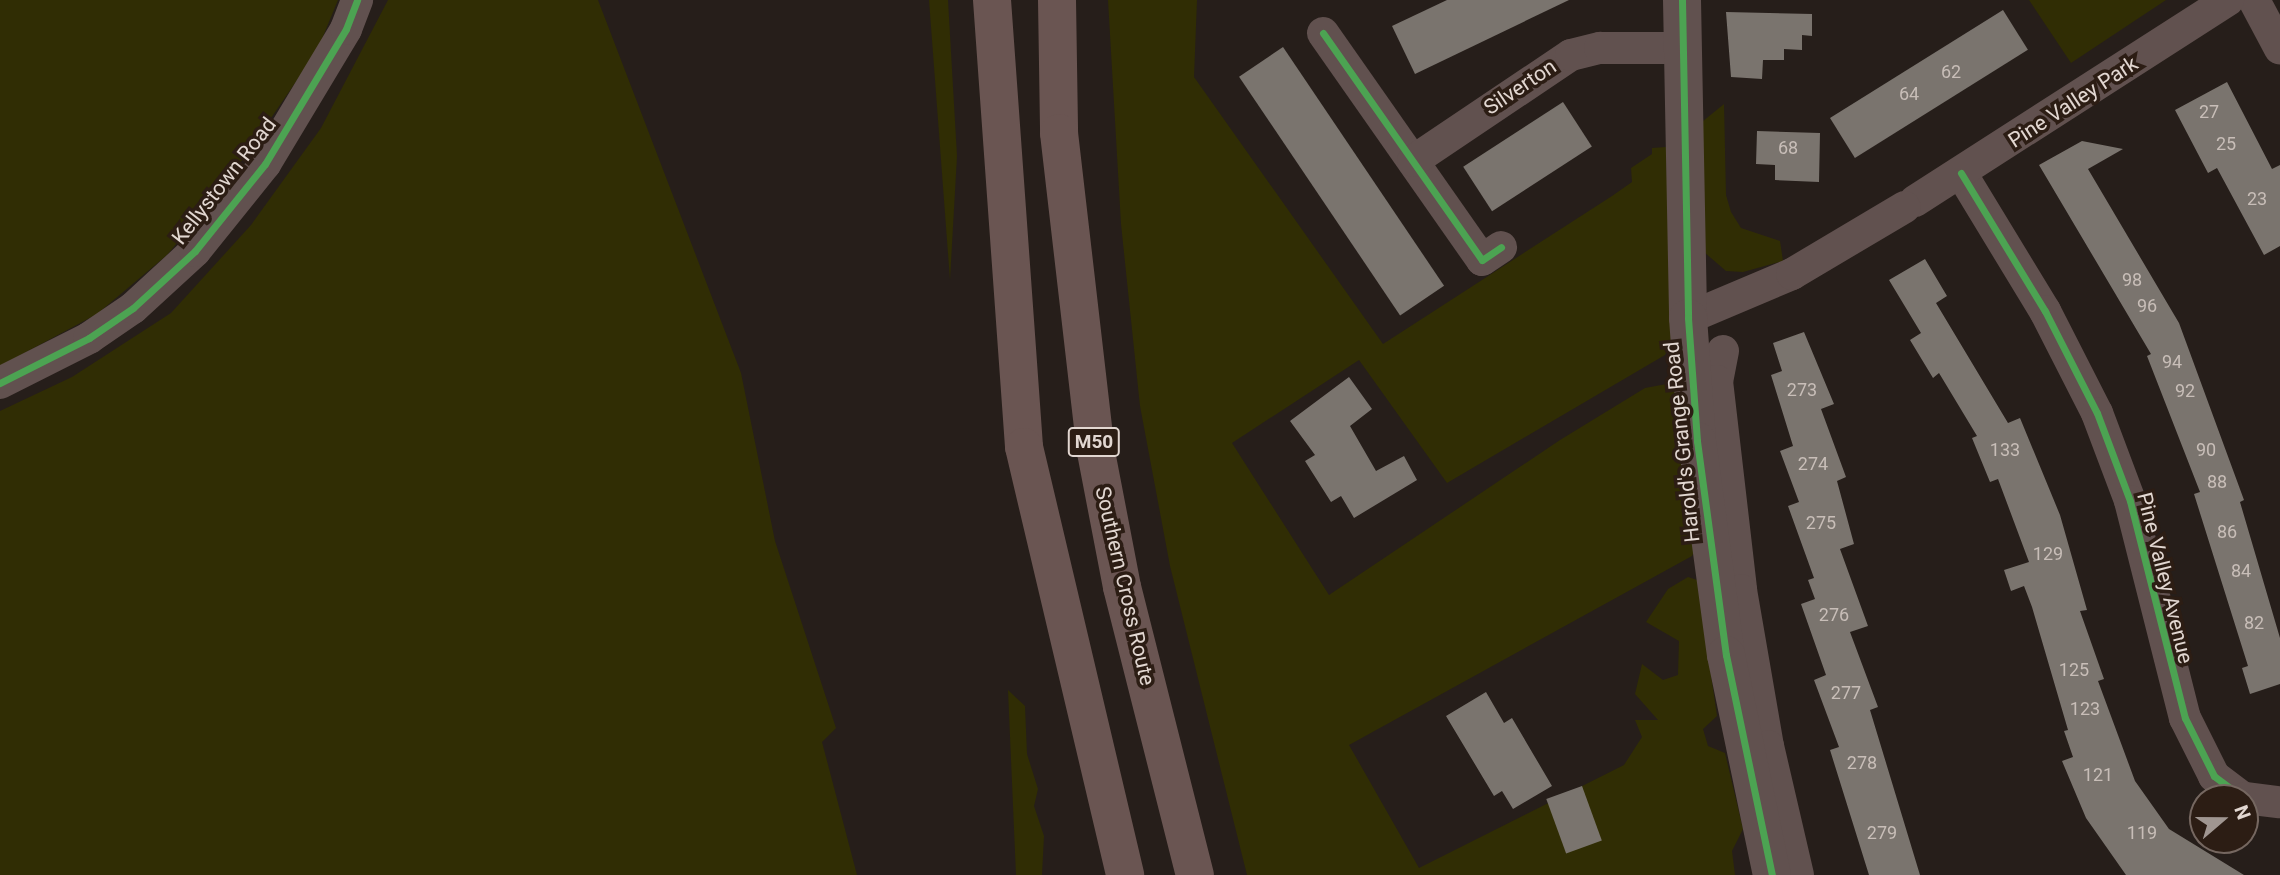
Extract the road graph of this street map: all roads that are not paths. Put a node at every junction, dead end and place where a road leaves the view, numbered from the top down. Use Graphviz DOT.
graph roads {
  1 [pos="357,0"];
  2 [pos="992,0"];
  3 [pos="1057,0"];
  4 [pos="1682,0"];
  5 [pos="2228,0"];
  6 [pos="2254,0"];
  7 [pos="1323,33"];
  8 [pos="1682,48"];
  9 [pos="2280,49"];
  10 [pos="1413,161"];
  11 [pos="1961,173"];
  12 [pos="1501,247"];
  13 [pos="1688,318"];
  14 [pos="1723,351"];
  15 [pos="0,383"];
  16 [pos="1710,439"];
  17 [pos="1756,749"];
  18 [pos="2225,784"];
  19 [pos="2259,800"];
  20 [pos="2280,802"];
  21 [pos="1125,875"];
  22 [pos="1195,875"];
  23 [pos="1772,875"];
  24 [pos="1798,875"];
  1 -- 15 [label="street, Kellystown Road"];
  2 -- 21 [label="highway"];
  3 -- 22 [label="highway, Southern Cross Route / M50"];
  4 -- 8 [label="street, Harold's Grange Road"];
  5 -- 11 [label="street, Pine Valley Park"];
  6 -- 9 [label="street"];
  7 -- 10 [label="street"];
  8 -- 10 [label="street, Silverton"];
  8 -- 13 [label="street, Harold's Grange Road"];
  10 -- 12 [label="street"];
  11 -- 13 [label="street, Pine Valley Park"];
  11 -- 18 [label="street, Pine Valley Avenue"];
  13 -- 16 [label="street, Harold's Grange Road"];
  14 -- 16 [label="street, Harold's Grange Road"];
  16 -- 17 [label="street, Harold's Grange Road"];
  17 -- 23 [label="street, Harold's Grange Road"];
  17 -- 24 [label="street, Harold's Grange Road"];
  19 -- 20 [label="street, Pine Valley Avenue"];
}
